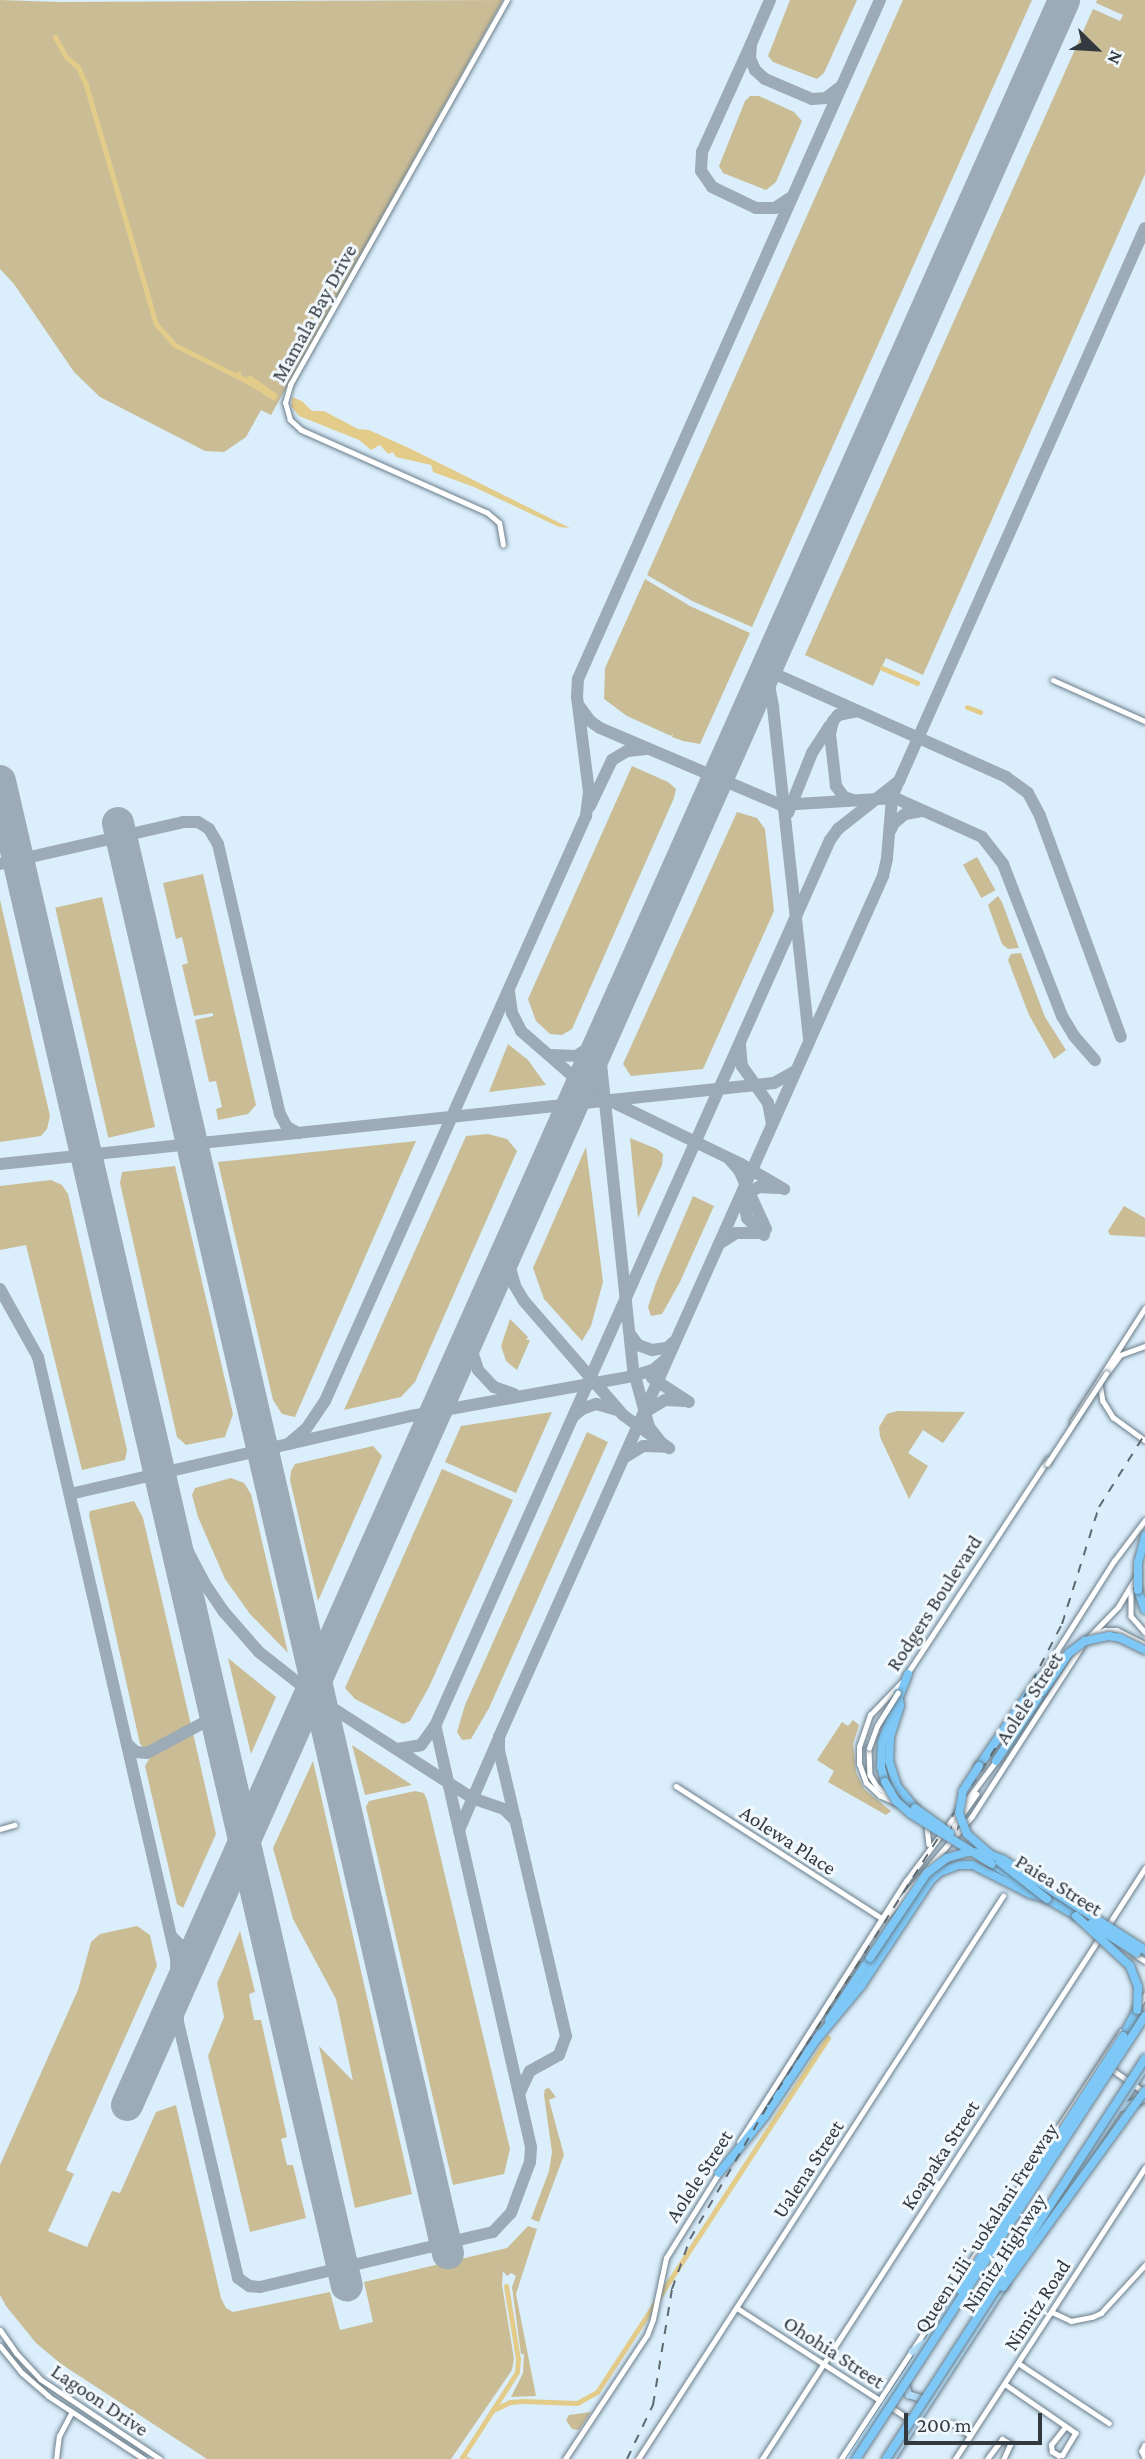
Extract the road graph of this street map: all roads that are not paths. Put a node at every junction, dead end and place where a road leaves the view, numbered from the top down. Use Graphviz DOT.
graph roads {
  1 [pos="507,0"];
  2 [pos="503,545"];
  3 [pos="1053,680"];
  4 [pos="1145,721"];
  5 [pos="1145,1308"];
  6 [pos="1145,1346"];
  7 [pos="1100,1378"];
  8 [pos="1145,1440"];
  9 [pos="1145,1520"];
  10 [pos="1145,1536"];
  11 [pos="1145,1558"];
  12 [pos="1133,1582"];
  13 [pos="1145,1610"];
  14 [pos="1145,1632"];
  15 [pos="1066,1635"];
  16 [pos="1089,1636"];
  17 [pos="1145,1647"];
  18 [pos="1073,1661"];
  19 [pos="908,1674"];
  20 [pos="1039,1678"];
  21 [pos="898,1693"];
  22 [pos="996,1761"];
  23 [pos="676,1786"];
  24 [pos="979,1786"];
  25 [pos="898,1803"];
  26 [pos="972,1816"];
  27 [pos="922,1819"];
  28 [pos="14,1825"];
  29 [pos="0,1829"];
  30 [pos="941,1831"];
  31 [pos="954,1839"];
  32 [pos="928,1849"];
  33 [pos="993,1863"];
  34 [pos="1145,1868"];
  35 [pos="1003,1896"];
  36 [pos="1047,1899"];
  37 [pos="1076,1916"];
  38 [pos="883,1919"];
  39 [pos="1104,1932"];
  40 [pos="1145,1950"];
  41 [pos="1145,1960"];
  42 [pos="873,1961"];
  43 [pos="1145,1995"];
  44 [pos="1145,2014"];
  45 [pos="1145,2058"];
  46 [pos="1102,2061"];
  47 [pos="1145,2066"];
  48 [pos="1107,2071"];
  49 [pos="1089,2080"];
  50 [pos="1133,2084"];
  51 [pos="1145,2092"];
  52 [pos="1145,2098"];
  53 [pos="1117,2109"];
  54 [pos="1049,2142"];
  55 [pos="1049,2155"];
  56 [pos="1145,2167"];
  57 [pos="719,2173"];
  58 [pos="1013,2210"];
  59 [pos="1000,2217"];
  60 [pos="1145,2265"];
  61 [pos="737,2308"];
  62 [pos="1052,2312"];
  63 [pos="971,2329"];
  64 [pos="0,2330"];
  65 [pos="927,2341"];
  66 [pos="0,2346"];
  67 [pos="912,2351"];
  68 [pos="1018,2363"];
  69 [pos="823,2364"];
  70 [pos="907,2371"];
  71 [pos="1005,2384"];
  72 [pos="932,2396"];
  73 [pos="883,2402"];
  74 [pos="76,2405"];
  75 [pos="72,2412"];
  76 [pos="877,2416"];
  77 [pos="915,2423"];
  78 [pos="952,2423"];
  79 [pos="1109,2423"];
  80 [pos="863,2425"];
  81 [pos="1065,2427"];
  82 [pos="970,2435"];
  83 [pos="1145,2445"];
  84 [pos="1145,2458"];
  85 [pos="56,2459"];
  86 [pos="144,2459"];
  87 [pos="160,2459"];
  88 [pos="565,2459"];
  89 [pos="638,2459"];
  90 [pos="762,2459"];
  91 [pos="841,2459"];
  92 [pos="849,2459"];
  93 [pos="856,2459"];
  94 [pos="889,2459"];
  95 [pos="955,2459"];
  96 [pos="987,2459"];
  97 [pos="1004,2459"];
  1 -- 2 [label="street, Mamala Bay Drive"];
  3 -- 4 [label="street"];
  5 -- 7 [label="street, Rodgers Boulevard"];
  6 -- 21 [label="street, bridge"];
  7 -- 8 [label="street"];
  7 -- 19 [label="street, Rodgers Boulevard"];
  9 -- 15 [label="street, Aolele Street"];
  10 -- 13 [label="highway, bridge"];
  11 -- 12 [label="street, Aolele Street"];
  12 -- 14 [label="street"];
  12 -- 16 [label="street, Aolele Street"];
  15 -- 18 [label="street"];
  15 -- 20 [label="street, Aolele Street"];
  16 -- 17 [label="street"];
  16 -- 18 [label="street, Aolele Street"];
  17 -- 22 [label="highway, bridge"];
  18 -- 26 [label="street, Aolele Street"];
  19 -- 25 [label="street, Rodgers Boulevard"];
  19 -- 33 [label="highway, bridge"];
  20 -- 22 [label="street, Aolele Street"];
  20 -- 36 [label="highway, bridge"];
  21 -- 25 [label="street, bridge"];
  21 -- 33 [label="highway, bridge"];
  22 -- 24 [label="street, Aolele Street"];
  23 -- 38 [label="street, Aolewa Place"];
  24 -- 30 [label="street, Aolele Street"];
  24 -- 31 [label="street"];
  25 -- 27 [label="street, Rodgers Boulevard"];
  26 -- 31 [label="street, Aolele Street"];
  26 -- 33 [label="street"];
  27 -- 30 [label="street, Rodgers Boulevard"];
  27 -- 32 [label="street"];
  28 -- 29 [label="street"];
  30 -- 31 [label="street, Rodgers Boulevard"];
  30 -- 32 [label="street, Aolele Street"];
  31 -- 33 [label="street, Paiea Street"];
  31 -- 38 [label="street, Aolele Street"];
  32 -- 38 [label="street, Aolele Street"];
  33 -- 36 [label="highway, bridge"];
  33 -- 39 [label="street, Paiea Street"];
  34 -- 39 [label="street, Koapaka Street"];
  35 -- 61 [label="street, Ualena Street"];
  36 -- 37 [label="highway"];
  36 -- 42 [label="highway"];
  37 -- 41 [label="highway, bridge"];
  37 -- 93 [label="highway, bridge"];
  38 -- 57 [label="street, Aolele Street"];
  39 -- 41 [label="street, Paiea Street"];
  39 -- 69 [label="street, Koapaka Street"];
  40 -- 42 [label="highway, bridge"];
  42 -- 57 [label="highway"];
  43 -- 46 [label="street"];
  44 -- 48 [label="main road, Nimitz Highway"];
  44 -- 93 [label="highway, Queen Liliʻuokalani Freeway, bridge"];
  45 -- 63 [label="highway, Queen Liliʻuokalani Freeway, bridge"];
  46 -- 48 [label="street"];
  46 -- 49 [label="street"];
  47 -- 50 [label="main road, Nimitz Highway"];
  48 -- 49 [label="main road"];
  48 -- 50 [label="street"];
  48 -- 55 [label="main road, Nimitz Highway"];
  49 -- 54 [label="street"];
  50 -- 51 [label="street"];
  50 -- 53 [label="main road, Nimitz Highway"];
  51 -- 63 [label="highway, bridge"];
  52 -- 53 [label="main road"];
  53 -- 72 [label="main road, Nimitz Highway"];
  54 -- 55 [label="main road"];
  54 -- 59 [label="street"];
  55 -- 58 [label="main road, Nimitz Highway"];
  56 -- 62 [label="street, Nimitz Road"];
  57 -- 88 [label="street, Aolele Street"];
  58 -- 59 [label="main road"];
  58 -- 65 [label="main road, Nimitz Highway"];
  59 -- 67 [label="street"];
  60 -- 62 [label="street"];
  61 -- 69 [label="street, Ohohia Street"];
  61 -- 89 [label="street, Ualena Street"];
  62 -- 68 [label="street, Nimitz Road"];
  63 -- 94 [label="highway, Queen Liliʻuokalani Freeway, bridge"];
  64 -- 74 [label="street, Lagoon Drive"];
  65 -- 67 [label="main road"];
  65 -- 70 [label="main road, Nimitz Highway"];
  66 -- 75 [label="street, Lagoon Drive"];
  67 -- 73 [label="street"];
  68 -- 71 [label="street, Nimitz Road"];
  68 -- 79 [label="street"];
  69 -- 73 [label="street, Ohohia Street"];
  69 -- 90 [label="street, Koapaka Street"];
  70 -- 72 [label="main road"];
  70 -- 73 [label="main road, Nimitz Highway"];
  71 -- 81 [label="street"];
  71 -- 82 [label="street, Nimitz Road"];
  72 -- 77 [label="main road, Nimitz Highway"];
  73 -- 76 [label="main road, Nimitz Highway"];
  73 -- 77 [label="street, Ohohia Street"];
  73 -- 80 [label="street"];
  74 -- 75 [label="street"];
  74 -- 87 [label="street, Lagoon Drive"];
  75 -- 85 [label="street"];
  75 -- 86 [label="street, Lagoon Drive"];
  76 -- 80 [label="main road"];
  76 -- 92 [label="main road, Nimitz Highway"];
  77 -- 94 [label="main road, Nimitz Highway"];
  78 -- 82 [label="street"];
  80 -- 91 [label="street"];
  81 -- 81 [label="street"];
  82 -- 95 [label="street, Nimitz Road"];
  83 -- 84 [label="street"];
  96 -- 97 [label="street"];
}
